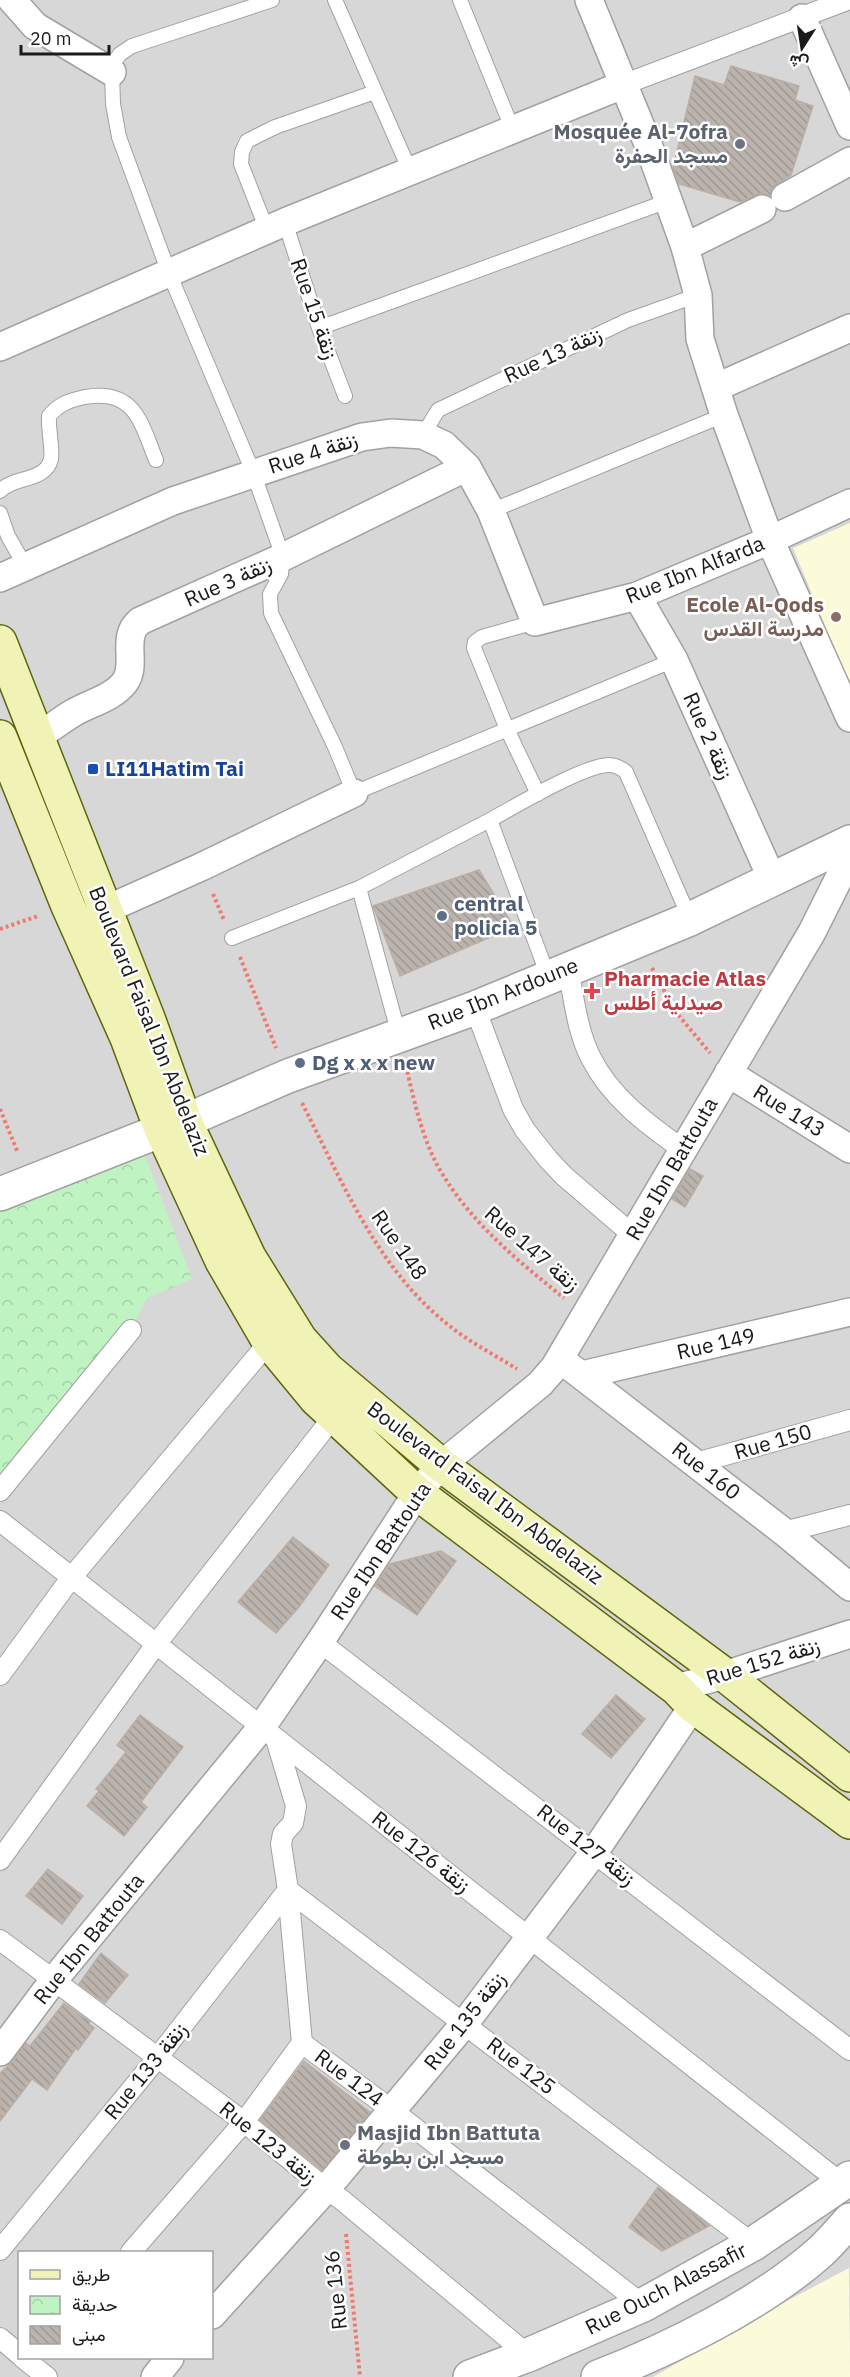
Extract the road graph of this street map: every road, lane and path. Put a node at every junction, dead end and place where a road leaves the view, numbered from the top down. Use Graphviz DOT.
graph roads {
  1 [pos="12,0"];
  2 [pos="272,0"];
  3 [pos="335,0"];
  4 [pos="460,0"];
  5 [pos="589,0"];
  6 [pos="847,0"];
  7 [pos="802,18"];
  8 [pos="112,72"];
  9 [pos="624,84"];
  10 [pos="375,92"];
  11 [pos="850,126"];
  12 [pos="512,128"];
  13 [pos="850,161"];
  14 [pos="410,171"];
  15 [pos="668,201"];
  16 [pos="276,226"];
  17 [pos="685,247"];
  18 [pos="169,273"];
  19 [pos="698,295"];
  20 [pos="319,328"];
  21 [pos="850,328"];
  22 [pos="0,347"];
  23 [pos="717,387"];
  24 [pos="345,396"];
  25 [pos="724,415"];
  26 [pos="423,435"];
  27 [pos="156,460"];
  28 [pos="467,467"];
  29 [pos="253,472"];
  30 [pos="0,490"];
  31 [pos="850,503"];
  32 [pos="491,511"];
  33 [pos="0,513"];
  34 [pos="770,540"];
  35 [pos="283,558"];
  36 [pos="25,566"];
  37 [pos="0,578"];
  38 [pos="637,596"];
  39 [pos="535,622"];
  40 [pos="1,646"];
  41 [pos="674,660"];
  42 [pos="850,718"];
  43 [pos="507,729"];
  44 [pos="0,736"];
  45 [pos="38,737"];
  46 [pos="354,793"];
  47 [pos="538,794"];
  48 [pos="490,820"];
  49 [pos="850,842"];
  50 [pos="850,856"];
  51 [pos="201,867"];
  52 [pos="772,879"];
  53 [pos="359,888"];
  54 [pos="68,906"];
  55 [pos="105,910"];
  56 [pos="690,919"];
  57 [pos="0,929"];
  58 [pos="232,938"];
  59 [pos="639,940"];
  60 [pos="558,973"];
  61 [pos="475,1008"];
  62 [pos="399,1035"];
  63 [pos="728,1072"];
  64 [pos="288,1076"];
  65 [pos="0,1109"];
  66 [pos="173,1125"];
  67 [pos="682,1149"];
  68 [pos="850,1149"];
  69 [pos="30,1182"];
  70 [pos="0,1194"];
  71 [pos="634,1236"];
  72 [pos="850,1312"];
  73 [pos="586,1315"];
  74 [pos="131,1330"];
  75 [pos="269,1342"];
  76 [pos="560,1359"];
  77 [pos="582,1375"];
  78 [pos="540,1384"];
  79 [pos="334,1416"];
  80 [pos="850,1420"];
  81 [pos="696,1463"];
  82 [pos="441,1465"];
  83 [pos="0,1491"];
  84 [pos="417,1493"];
  85 [pos="850,1515"];
  86 [pos="0,1521"];
  87 [pos="784,1532"];
  88 [pos="71,1578"];
  89 [pos="850,1587"];
  90 [pos="850,1634"];
  91 [pos="320,1642"];
  92 [pos="157,1643"];
  93 [pos="0,1675"];
  94 [pos="725,1675"];
  95 [pos="684,1697"];
  96 [pos="269,1734"];
  97 [pos="850,1775"];
  98 [pos="850,1822"];
  99 [pos="595,1851"];
  100 [pos="0,1860"];
  101 [pos="288,1890"];
  102 [pos="530,1937"];
  103 [pos="0,1940"];
  104 [pos="53,1981"];
  105 [pos="465,2023"];
  106 [pos="302,2043"];
  107 [pos="850,2050"];
  108 [pos="0,2052"];
  109 [pos="158,2058"];
  110 [pos="393,2111"];
  111 [pos="244,2122"];
  112 [pos="846,2180"];
  113 [pos="334,2194"];
  114 [pos="850,2220"];
  115 [pos="753,2244"];
  116 [pos="0,2250"];
  117 [pos="133,2251"];
  118 [pos="643,2306"];
  119 [pos="213,2314"];
  120 [pos="0,2338"];
  121 [pos="18,2354"];
  122 [pos="528,2355"];
  123 [pos="169,2359"];
  124 [pos="155,2377"];
  125 [pos="360,2377"];
  126 [pos="470,2377"];
  127 [pos="598,2377"];
  1 -- 8 [label="street"];
  2 -- 8 [label="lane"];
  3 -- 10 [label="lane"];
  4 -- 12 [label="lane"];
  5 -- 9 [label="street"];
  6 -- 7 [label="street"];
  7 -- 9 [label="street"];
  7 -- 11 [label="street"];
  8 -- 18 [label="lane"];
  9 -- 12 [label="street"];
  9 -- 15 [label="street"];
  10 -- 14 [label="lane"];
  10 -- 16 [label="lane, Rue 15 زنقة"];
  12 -- 14 [label="street"];
  13 -- 17 [label="street"];
  14 -- 16 [label="street"];
  15 -- 17 [label="street"];
  15 -- 20 [label="lane"];
  16 -- 18 [label="street"];
  16 -- 20 [label="lane, Rue 15 زنقة"];
  17 -- 19 [label="street"];
  18 -- 22 [label="street"];
  18 -- 29 [label="lane"];
  19 -- 23 [label="street"];
  19 -- 26 [label="lane, Rue 13 زنقة"];
  20 -- 24 [label="lane, Rue 15 زنقة"];
  21 -- 23 [label="street"];
  23 -- 25 [label="street"];
  25 -- 32 [label="lane"];
  25 -- 34 [label="street"];
  26 -- 28 [label="street, Rue 4 زنقة"];
  26 -- 29 [label="street, Rue 4 زنقة"];
  27 -- 30 [label="lane"];
  28 -- 32 [label="street, Rue 4 زنقة"];
  28 -- 35 [label="street, Rue 3 زنقة"];
  29 -- 35 [label="lane"];
  29 -- 36 [label="street, Rue 4 زنقة"];
  31 -- 34 [label="street, Rue Ibn Alfarda"];
  32 -- 39 [label="street, Rue 4 زنقة"];
  33 -- 36 [label="lane"];
  34 -- 38 [label="street, Rue Ibn Alfarda"];
  34 -- 42 [label="street"];
  35 -- 45 [label="street, Rue 3 زنقة"];
  35 -- 46 [label="lane"];
  36 -- 37 [label="street, Rue 4 زنقة"];
  38 -- 39 [label="street, Rue Ibn Alfarda"];
  38 -- 41 [label="street, Rue 2 زنقة"];
  39 -- 43 [label="lane"];
  40 -- 45 [label="main road, Boulevard Faisal Ibn Abdelaziz"];
  41 -- 43 [label="lane"];
  41 -- 52 [label="street, Rue 2 زنقة"];
  43 -- 46 [label="lane"];
  43 -- 47 [label="lane"];
  44 -- 54 [label="main road, Boulevard Faisal Ibn Abdelaziz"];
  45 -- 55 [label="main road, Boulevard Faisal Ibn Abdelaziz"];
  46 -- 51 [label="street"];
  47 -- 48 [label="lane"];
  47 -- 56 [label="lane"];
  48 -- 53 [label="lane"];
  48 -- 60 [label="lane"];
  49 -- 52 [label="street, Rue Ibn Ardoune"];
  50 -- 63 [label="street, Rue Ibn Battouta"];
  51 -- 55 [label="street"];
  51 -- 58 [label="path, Rue 148"];
  52 -- 56 [label="street, Rue Ibn Ardoune"];
  53 -- 58 [label="lane"];
  53 -- 62 [label="lane"];
  54 -- 57 [label="path"];
  54 -- 66 [label="main road, Boulevard Faisal Ibn Abdelaziz"];
  55 -- 66 [label="main road, Boulevard Faisal Ibn Abdelaziz"];
  56 -- 59 [label="street, Rue Ibn Ardoune"];
  58 -- 64 [label="path, Rue 148"];
  59 -- 60 [label="street, Rue Ibn Ardoune"];
  59 -- 63 [label="path"];
  60 -- 61 [label="street, Rue Ibn Ardoune"];
  60 -- 67 [label="street"];
  61 -- 62 [label="street, Rue Ibn Ardoune"];
  61 -- 71 [label="street"];
  62 -- 64 [label="street, Rue Ibn Ardoune"];
  62 -- 73 [label="path, Rue 147 زنقة"];
  63 -- 67 [label="street, Rue Ibn Battouta"];
  63 -- 68 [label="street, Rue 143"];
  64 -- 66 [label="street, Rue Ibn Ardoune"];
  64 -- 78 [label="path, Rue 148"];
  65 -- 69 [label="path"];
  66 -- 69 [label="street, Rue Ibn Ardoune"];
  66 -- 75 [label="main road, Boulevard Faisal Ibn Abdelaziz"];
  66 -- 82 [label="main road, Boulevard Faisal Ibn Abdelaziz"];
  67 -- 71 [label="street, Rue Ibn Battouta"];
  69 -- 70 [label="street, Rue Ibn Ardoune"];
  71 -- 73 [label="street, Rue Ibn Battouta"];
  72 -- 77 [label="street, Rue 149"];
  73 -- 76 [label="street, Rue Ibn Battouta"];
  74 -- 83 [label="street"];
  75 -- 79 [label="main road, Boulevard Faisal Ibn Abdelaziz"];
  75 -- 88 [label="street"];
  76 -- 77 [label="street, Rue 160"];
  76 -- 78 [label="street, Rue Ibn Battouta"];
  77 -- 81 [label="street, Rue 160"];
  78 -- 82 [label="street, Rue Ibn Battouta"];
  79 -- 84 [label="main road, Boulevard Faisal Ibn Abdelaziz"];
  79 -- 92 [label="street"];
  80 -- 81 [label="street, Rue 150"];
  81 -- 87 [label="street, Rue 160"];
  82 -- 84 [label="street, Rue Ibn Battouta"];
  82 -- 94 [label="main road, Boulevard Faisal Ibn Abdelaziz"];
  84 -- 91 [label="street, Rue Ibn Battouta"];
  84 -- 95 [label="main road, Boulevard Faisal Ibn Abdelaziz"];
  85 -- 87 [label="street"];
  86 -- 88 [label="street, Rue 126 زنقة"];
  87 -- 89 [label="street, Rue 160"];
  88 -- 92 [label="street, Rue 126 زنقة"];
  88 -- 93 [label="street"];
  90 -- 94 [label="street, Rue 152 زنقة"];
  91 -- 96 [label="street, Rue Ibn Battouta"];
  91 -- 99 [label="street, Rue 127 زنقة"];
  92 -- 96 [label="street, Rue 126 زنقة"];
  92 -- 100 [label="street"];
  94 -- 95 [label="street, Rue 152 زنقة"];
  94 -- 97 [label="main road, Boulevard Faisal Ibn Abdelaziz"];
  95 -- 98 [label="main road, Boulevard Faisal Ibn Abdelaziz"];
  95 -- 99 [label="street, Rue 135 زنقة"];
  96 -- 101 [label="street, Rue 124"];
  96 -- 102 [label="street, Rue 126 زنقة"];
  96 -- 104 [label="street, Rue Ibn Battouta"];
  99 -- 102 [label="street, Rue 135 زنقة"];
  99 -- 107 [label="street, Rue 127 زنقة"];
  101 -- 105 [label="street, Rue 125"];
  101 -- 106 [label="street, Rue 124"];
  101 -- 109 [label="street, Rue 133 زنقة"];
  102 -- 105 [label="street, Rue 135 زنقة"];
  102 -- 112 [label="street, Rue 126 زنقة"];
  103 -- 104 [label="street, Rue 123 زنقة"];
  104 -- 108 [label="street, Rue Ibn Battouta"];
  104 -- 109 [label="street, Rue 123 زنقة"];
  105 -- 110 [label="street, Rue 135 زنقة"];
  105 -- 115 [label="street, Rue 125"];
  106 -- 110 [label="street, Rue 124"];
  106 -- 111 [label="street"];
  109 -- 111 [label="street, Rue 123 زنقة"];
  109 -- 116 [label="street, Rue 133 زنقة"];
  110 -- 113 [label="street, Rue 135 زنقة"];
  110 -- 118 [label="street, Rue 124"];
  111 -- 113 [label="street, Rue 123 زنقة"];
  111 -- 117 [label="street"];
  112 -- 115 [label="street, Rue Ouch Alassafir"];
  113 -- 119 [label="street, Rue 135 زنقة"];
  113 -- 122 [label="street, Rue 123 زنقة"];
  113 -- 125 [label="path, Rue 136"];
  114 -- 127 [label="street"];
  115 -- 118 [label="street, Rue Ouch Alassafir"];
  118 -- 122 [label="street, Rue Ouch Alassafir"];
  120 -- 121 [label="street"];
  122 -- 126 [label="street, Rue Ouch Alassafir"];
  123 -- 124 [label="street"];
}
